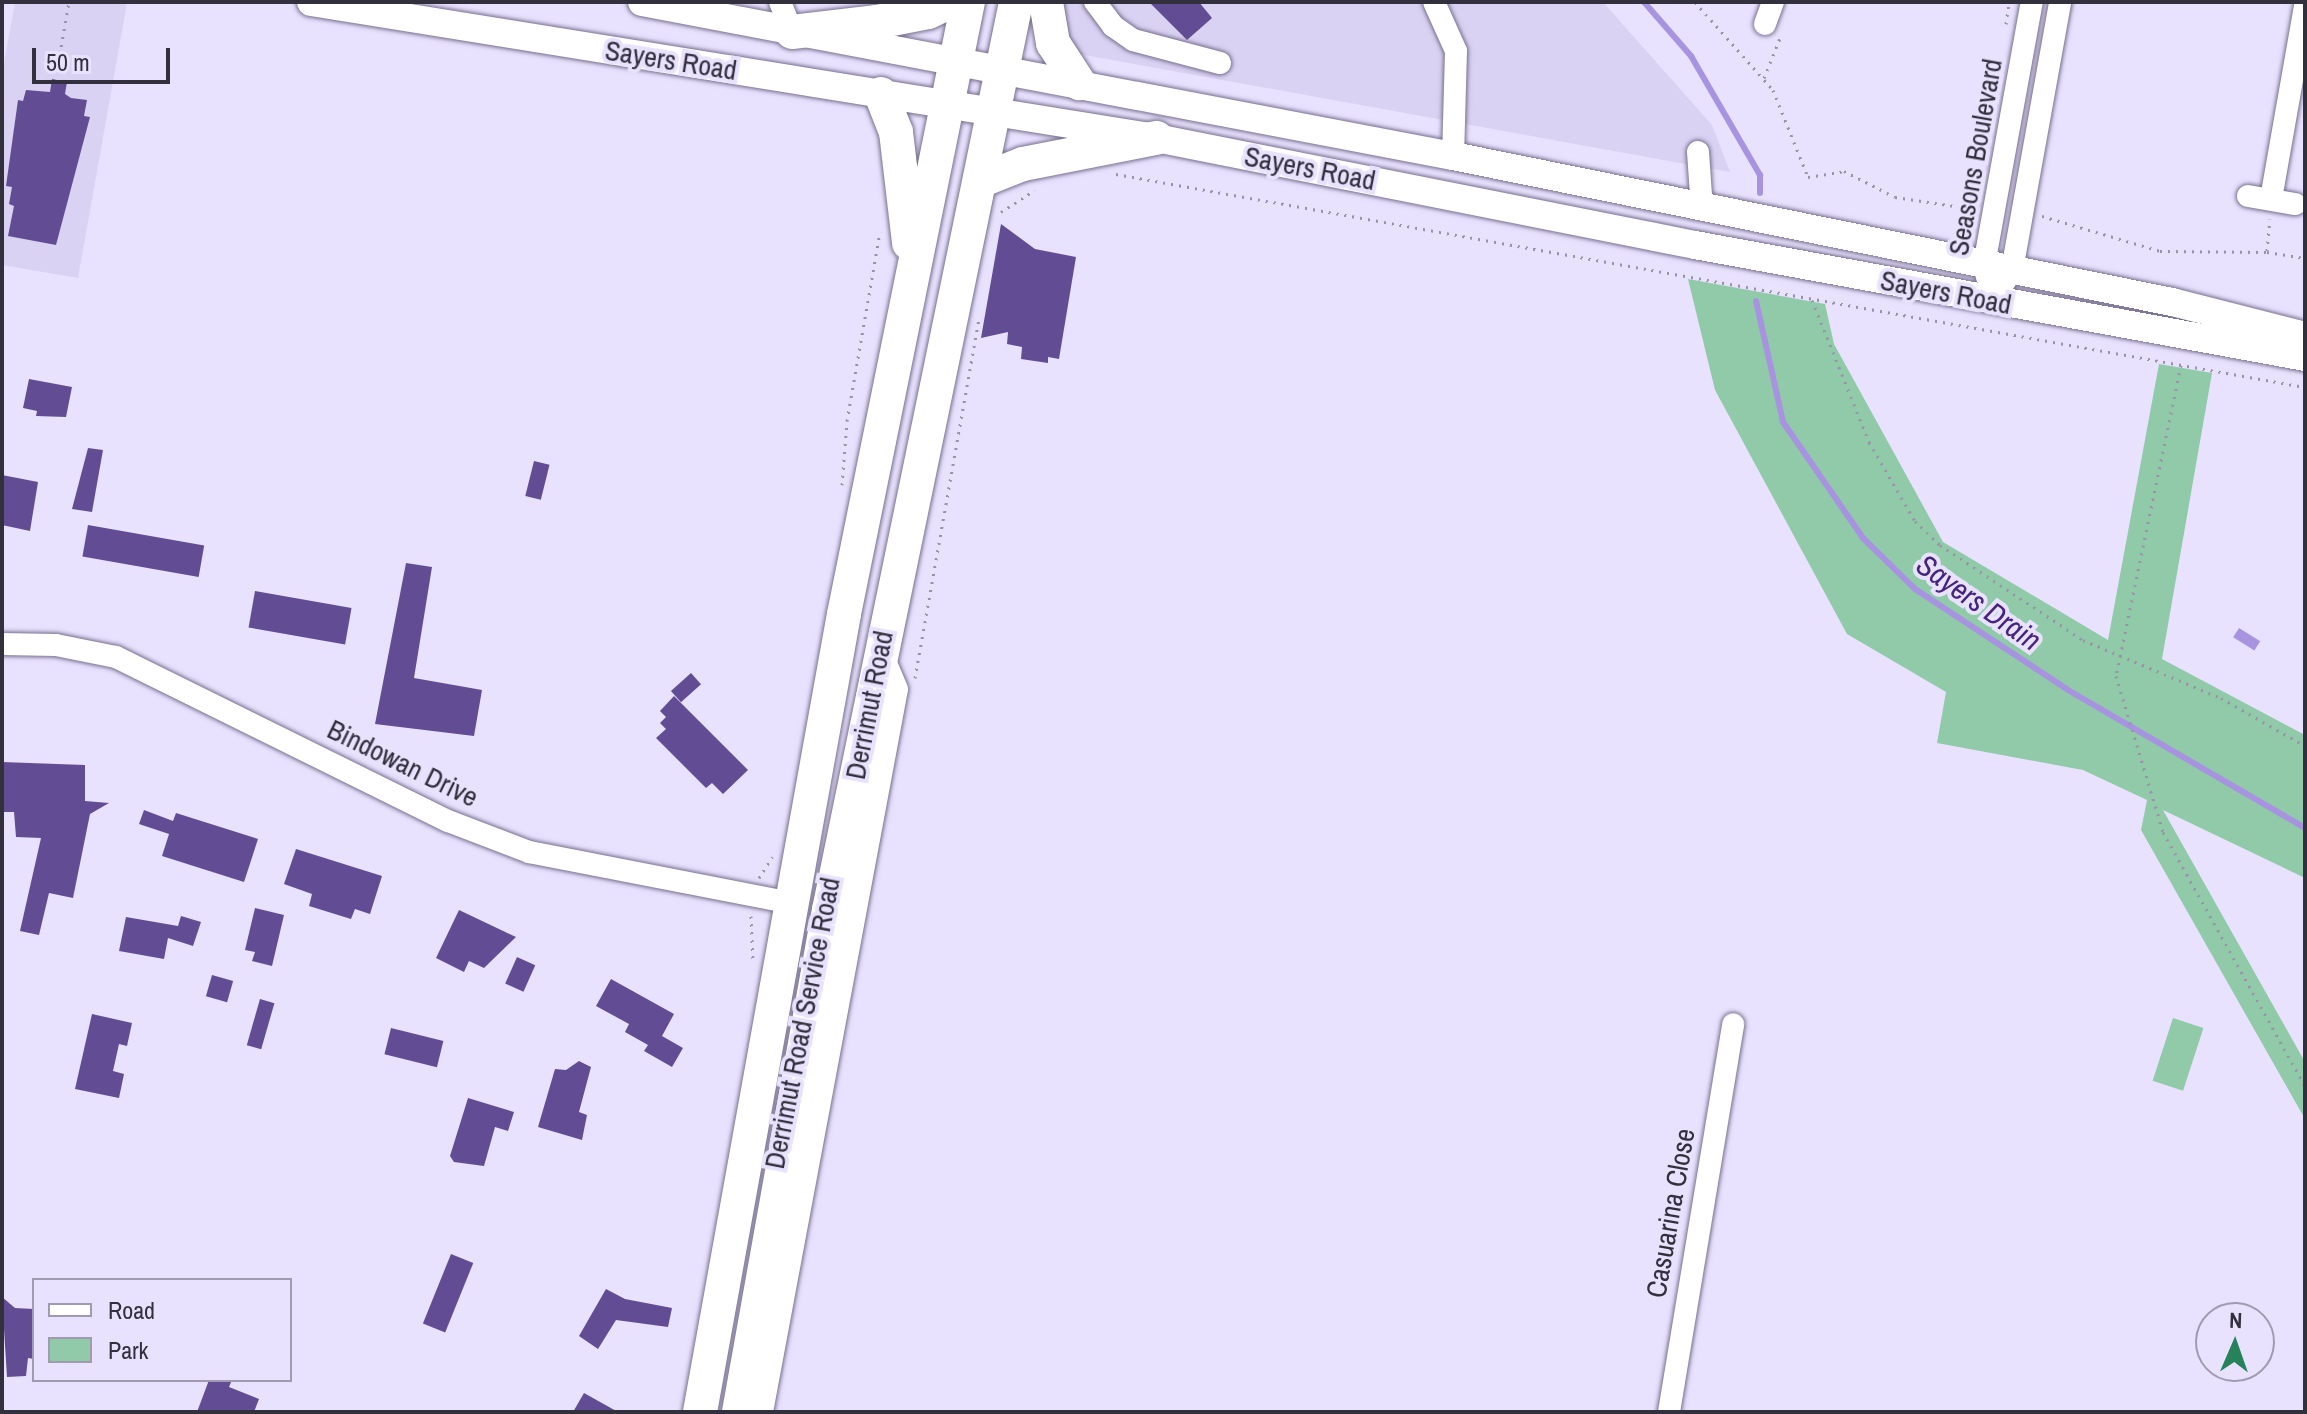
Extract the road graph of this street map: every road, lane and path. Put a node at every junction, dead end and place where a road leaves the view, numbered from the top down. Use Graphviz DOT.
graph roads {
  1 [pos="69,2"];
  2 [pos="311,2"];
  3 [pos="642,2"];
  4 [pos="949,2"];
  5 [pos="968,2"];
  6 [pos="1016,2"];
  7 [pos="1046,2"];
  8 [pos="1095,2"];
  9 [pos="1434,2"];
  10 [pos="1695,2"];
  11 [pos="1773,2"];
  12 [pos="2032,2"];
  13 [pos="2060,2"];
  14 [pos="2305,6"];
  15 [pos="786,17"];
  16 [pos="1772,32"];
  17 [pos="955,61"];
  18 [pos="1220,63"];
  19 [pos="1003,69"];
  20 [pos="57,70"];
  21 [pos="1764,78"];
  22 [pos="1079,83"];
  23 [pos="881,94"];
  24 [pos="947,104"];
  25 [pos="994,112"];
  26 [pos="1156,138"];
  27 [pos="1698,152"];
  28 [pos="1453,156"];
  29 [pos="1109,173"];
  30 [pos="980,181"];
  31 [pos="1046,183"];
  32 [pos="1025,196"];
  33 [pos="1448,196"];
  34 [pos="2248,196"];
  35 [pos="2271,199"];
  36 [pos="2295,204"];
  37 [pos="1995,208"];
  38 [pos="1702,209"];
  39 [pos="2023,213"];
  40 [pos="2267,252"];
  41 [pos="2305,258"];
  42 [pos="1984,265"];
  43 [pos="2012,270"];
  44 [pos="913,276"];
  45 [pos="1812,300"];
  46 [pos="1992,301"];
  47 [pos="2305,336"];
  48 [pos="2305,357"];
  49 [pos="2181,365"];
  50 [pos="2305,387"];
  51 [pos="2,644"];
  52 [pos="880,649"];
  53 [pos="2118,658"];
  54 [pos="2305,746"];
  55 [pos="791,903"];
  56 [pos="829,910"];
  57 [pos="1733,1024"];
  58 [pos="2305,1086"];
  59 [pos="799,1136"];
  60 [pos="746,1158"];
  61 [pos="700,1412"];
  62 [pos="739,1412"];
  63 [pos="762,1412"];
  64 [pos="1669,1412"];
  1 -- 20 [label="path"];
  2 -- 23 [label="main road, Sayers Road"];
  3 -- 15 [label="main road, Sayers Road"];
  4 -- 15 [label="highway"];
  5 -- 17 [label="highway, Derrimut Road"];
  6 -- 19 [label="highway, Derrimut Road"];
  7 -- 22 [label="highway"];
  8 -- 18 [label="street"];
  9 -- 28 [label="street"];
  10 -- 21 [label="path"];
  11 -- 16 [label="street"];
  12 -- 37 [label="street, Seasons Boulevard"];
  13 -- 39 [label="street, Seasons Boulevard"];
  14 -- 35 [label="street"];
  15 -- 17 [label="main road, Sayers Road"];
  16 -- 21 [label="path"];
  17 -- 19 [label="main road, Sayers Road"];
  17 -- 24 [label="highway, Derrimut Road"];
  19 -- 22 [label="main road, Sayers Road"];
  19 -- 25 [label="highway, Derrimut Road"];
  21 -- 37 [label="path"];
  22 -- 28 [label="main road, Sayers Road"];
  23 -- 24 [label="main road, Sayers Road"];
  23 -- 44 [label="highway"];
  24 -- 25 [label="main road, Sayers Road"];
  24 -- 44 [label="highway, Derrimut Road"];
  25 -- 26 [label="main road, Sayers Road"];
  25 -- 30 [label="highway, Derrimut Road"];
  26 -- 30 [label="highway"];
  26 -- 33 [label="main road, Sayers Road"];
  27 -- 38 [label="street"];
  28 -- 33 [label="main road"];
  28 -- 38 [label="main road, Sayers Road"];
  29 -- 45 [label="path"];
  30 -- 52 [label="highway, Derrimut Road"];
  31 -- 32 [label="path"];
  33 -- 46 [label="main road, Sayers Road"];
  34 -- 35 [label="street"];
  35 -- 36 [label="street"];
  35 -- 40 [label="path"];
  37 -- 42 [label="street, Seasons Boulevard"];
  38 -- 42 [label="main road, Sayers Road"];
  39 -- 40 [label="path"];
  39 -- 43 [label="street, Seasons Boulevard"];
  40 -- 41 [label="path"];
  42 -- 43 [label="main road, Sayers Road"];
  42 -- 46 [label="street, Seasons Boulevard"];
  43 -- 46 [label="street, Seasons Boulevard"];
  43 -- 47 [label="main road, Sayers Road"];
  44 -- 55 [label="highway, Derrimut Road"];
  45 -- 49 [label="path"];
  45 -- 53 [label="path"];
  46 -- 48 [label="main road, Sayers Road"];
  49 -- 50 [label="path"];
  49 -- 53 [label="path"];
  51 -- 55 [label="street, Bindowan Drive"];
  52 -- 56 [label="highway, Derrimut Road"];
  52 -- 59 [label="street, Derrimut Road Service Road"];
  53 -- 54 [label="path"];
  53 -- 58 [label="path"];
  55 -- 56 [label="highway"];
  55 -- 60 [label="highway, Derrimut Road"];
  56 -- 59 [label="highway, Derrimut Road"];
  57 -- 64 [label="street, Casuarina Close"];
  59 -- 60 [label="highway"];
  59 -- 62 [label="highway, Derrimut Road"];
  59 -- 63 [label="street, Derrimut Road Service Road"];
  60 -- 61 [label="highway, Derrimut Road"];
}
